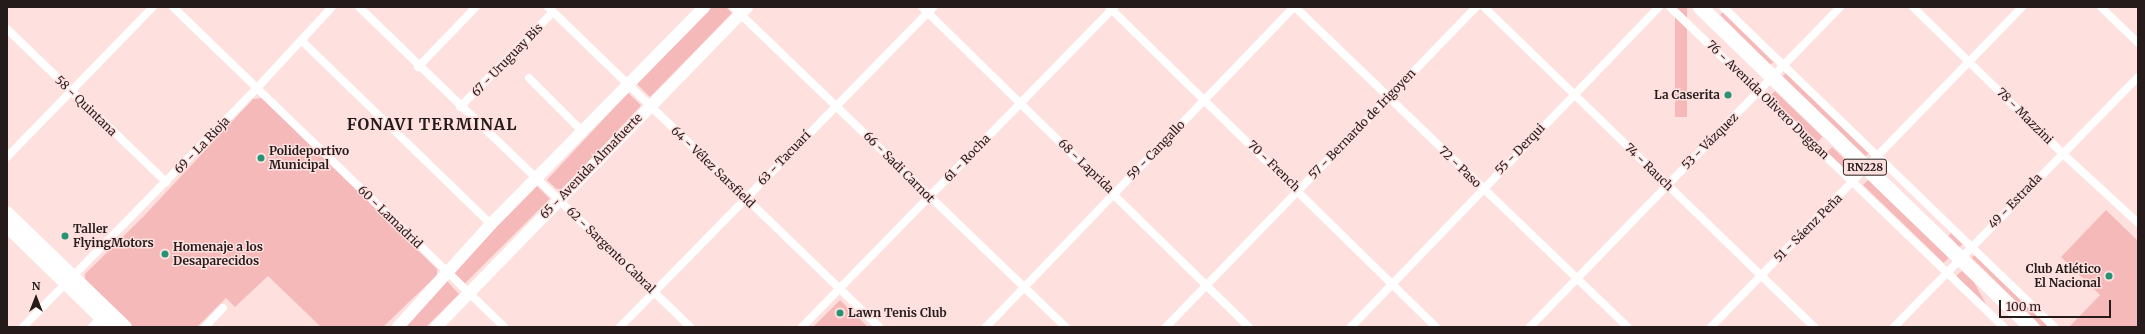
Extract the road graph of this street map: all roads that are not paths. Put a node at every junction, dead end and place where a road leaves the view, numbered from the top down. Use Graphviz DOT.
graph roads {
  1 [pos="153,7"];
  2 [pos="173,7"];
  3 [pos="332,7"];
  4 [pos="359,7"];
  5 [pos="476,7"];
  6 [pos="704,7"];
  7 [pos="1294,7"];
  8 [pos="1476,7"];
  9 [pos="1484,7"];
  10 [pos="1659,7"];
  11 [pos="1670,7"];
  12 [pos="1700,7"];
  13 [pos="1723,7"];
  14 [pos="1840,7"];
  15 [pos="1913,7"];
  16 [pos="2022,7"];
  17 [pos="2101,7"];
  18 [pos="1112,8"];
  19 [pos="740,9"];
  20 [pos="927,9"];
  21 [pos="550,10"];
  22 [pos="7,29"];
  23 [pos="302,41"];
  24 [pos="2138,43"];
  25 [pos="1969,61"];
  26 [pos="1782,65"];
  27 [pos="418,67"];
  28 [pos="1772,77"];
  29 [pos="2138,77"];
  30 [pos="529,78"];
  31 [pos="628,85"];
  32 [pos="257,88"];
  33 [pos="70,91"];
  34 [pos="1759,91"];
  35 [pos="1573,94"];
  36 [pos="1388,97"];
  37 [pos="1205,99"];
  38 [pos="1020,102"];
  39 [pos="836,105"];
  40 [pos="650,106"];
  41 [pos="460,107"];
  42 [pos="582,131"];
  43 [pos="2062,153"];
  44 [pos="1878,156"];
  45 [pos="7,157"];
  46 [pos="1867,169"];
  47 [pos="537,178"];
  48 [pos="166,182"];
  49 [pos="1853,182"];
  50 [pos="1666,184"];
  51 [pos="1482,188"];
  52 [pos="1298,190"];
  53 [pos="1114,193"];
  54 [pos="929,198"];
  55 [pos="559,199"];
  56 [pos="745,199"];
  57 [pos="7,212"];
  58 [pos="2138,223"];
  59 [pos="491,224"];
  60 [pos="7,227"];
  61 [pos="1972,246"];
  62 [pos="1960,258"];
  63 [pos="1946,272"];
  64 [pos="447,273"];
  65 [pos="1760,276"];
  66 [pos="1576,278"];
  67 [pos="70,280"];
  68 [pos="1392,284"];
  69 [pos="1206,285"];
  70 [pos="1025,288"];
  71 [pos="839,289"];
  72 [pos="468,292"];
  73 [pos="655,293"];
  74 [pos="223,308"];
  75 [pos="101,324"];
  76 [pos="23,327"];
  77 [pos="126,327"];
  78 [pos="205,327"];
  79 [pos="398,327"];
  80 [pos="436,327"];
  81 [pos="504,327"];
  82 [pos="620,327"];
  83 [pos="690,327"];
  84 [pos="802,327"];
  85 [pos="878,327"];
  86 [pos="986,327"];
  87 [pos="1065,327"];
  88 [pos="1166,327"];
  89 [pos="1249,327"];
  90 [pos="1351,327"];
  91 [pos="1436,327"];
  92 [pos="1530,327"];
  93 [pos="1627,327"];
  94 [pos="1711,327"];
  95 [pos="1814,327"];
  96 [pos="1894,327"];
  97 [pos="2004,327"];
  98 [pos="2031,327"];
  99 [pos="2054,327"];
  1 -- 33 [label="street"];
  2 -- 32 [label="street, 60 - Lamadrid"];
  3 -- 23 [label="street, 69 - La Rioja"];
  4 -- 27 [label="street, 62 - Sargento Cabral"];
  5 -- 27 [label="street"];
  6 -- 31 [label="main road"];
  7 -- 36 [label="street, 72 - Paso"];
  7 -- 37 [label="street, 59 - Cangallo"];
  8 -- 36 [label="street, 57 - Bernardo de Irigoyen"];
  9 -- 35 [label="street, 74 - Rauch"];
  10 -- 35 [label="street, 55 - Derqui"];
  11 -- 34 [label="street, 76 - Avenida Olivero Duggan"];
  12 -- 28 [label="highway, 76 - Avenida Olivero Duggan / RN228"];
  13 -- 26 [label="street"];
  14 -- 26 [label="street, 53 - Vázquez"];
  15 -- 25 [label="street, 78 - Mazzini"];
  16 -- 25 [label="street, 51 - Sáenz Peña"];
  17 -- 24 [label="street"];
  18 -- 37 [label="street, 70 - French"];
  18 -- 38 [label="street, 61 - Rocha"];
  19 -- 39 [label="street, 66 - Sadi Carnot"];
  19 -- 40 [label="main road, 65 - Avenida Almafuerte"];
  20 -- 38 [label="street, 68 - Laprida"];
  20 -- 39 [label="street, 63 - Tacuarí"];
  21 -- 31 [label="street, 64 - Vélez Sarsfield"];
  21 -- 41 [label="street, 67 - Uruguay Bis"];
  22 -- 33 [label="street, 58 - Quintana"];
  23 -- 32 [label="street, 69 - La Rioja"];
  23 -- 59 [label="street"];
  25 -- 43 [label="street, 78 - Mazzini"];
  25 -- 44 [label="street, 51 - Sáenz Peña"];
  26 -- 28 [label="street, 53 - Vázquez"];
  26 -- 44 [label="street"];
  27 -- 41 [label="street, 62 - Sargento Cabral"];
  28 -- 34 [label="street, 53 - Vázquez"];
  28 -- 46 [label="highway, 76 - Avenida Olivero Duggan / RN228"];
  29 -- 43 [label="street, 49 - Estrada"];
  30 -- 42 [label="street"];
  31 -- 40 [label="street, 64 - Vélez Sarsfield"];
  31 -- 42 [label="main road"];
  32 -- 48 [label="street, 69 - La Rioja"];
  32 -- 64 [label="street, 60 - Lamadrid"];
  33 -- 45 [label="street"];
  33 -- 48 [label="street, 58 - Quintana"];
  34 -- 49 [label="street, 76 - Avenida Olivero Duggan"];
  34 -- 50 [label="street, 53 - Vázquez"];
  35 -- 50 [label="street, 74 - Rauch"];
  35 -- 51 [label="street, 55 - Derqui"];
  36 -- 51 [label="street, 72 - Paso"];
  36 -- 52 [label="street, 57 - Bernardo de Irigoyen"];
  37 -- 52 [label="street, 70 - French"];
  37 -- 53 [label="street, 59 - Cangallo"];
  38 -- 53 [label="street, 68 - Laprida"];
  38 -- 54 [label="street, 61 - Rocha"];
  39 -- 54 [label="street, 66 - Sadi Carnot"];
  39 -- 56 [label="street, 63 - Tacuarí"];
  40 -- 55 [label="main road, 65 - Avenida Almafuerte"];
  40 -- 56 [label="street, 64 - Vélez Sarsfield"];
  41 -- 47 [label="street, 62 - Sargento Cabral"];
  42 -- 47 [label="main road"];
  43 -- 58 [label="street, 78 - Mazzini"];
  43 -- 61 [label="street, 49 - Estrada"];
  44 -- 46 [label="street, 51 - Sáenz Peña"];
  44 -- 61 [label="street"];
  46 -- 49 [label="street, 51 - Sáenz Peña"];
  46 -- 62 [label="highway, 76 - Avenida Olivero Duggan / RN228"];
  47 -- 55 [label="street, 62 - Sargento Cabral"];
  47 -- 59 [label="main road"];
  48 -- 67 [label="street, 69 - La Rioja"];
  49 -- 63 [label="street, 76 - Avenida Olivero Duggan"];
  49 -- 65 [label="street, 51 - Sáenz Peña"];
  50 -- 65 [label="street, 74 - Rauch"];
  50 -- 66 [label="street, 53 - Vázquez"];
  51 -- 66 [label="street, 72 - Paso"];
  51 -- 68 [label="street, 55 - Derqui"];
  52 -- 68 [label="street, 70 - French"];
  52 -- 69 [label="street, 57 - Bernardo de Irigoyen"];
  53 -- 69 [label="street, 68 - Laprida"];
  53 -- 70 [label="street, 59 - Cangallo"];
  54 -- 70 [label="street, 66 - Sadi Carnot"];
  54 -- 71 [label="street, 61 - Rocha"];
  55 -- 72 [label="main road, 65 - Avenida Almafuerte"];
  55 -- 73 [label="street, 62 - Sargento Cabral"];
  56 -- 71 [label="street, 64 - Vélez Sarsfield"];
  56 -- 73 [label="street, 63 - Tacuarí"];
  57 -- 67 [label="main road"];
  59 -- 64 [label="main road"];
  60 -- 67 [label="main road"];
  61 -- 62 [label="street, 49 - Estrada"];
  61 -- 99 [label="street"];
  62 -- 63 [label="street, 49 - Estrada"];
  62 -- 98 [label="highway, 76 - Avenida Olivero Duggan / RN228"];
  63 -- 96 [label="street, 49 - Estrada"];
  63 -- 97 [label="street, 76 - Avenida Olivero Duggan"];
  64 -- 72 [label="street, 60 - Lamadrid"];
  64 -- 79 [label="main road"];
  65 -- 94 [label="street, 51 - Sáenz Peña"];
  65 -- 95 [label="street, 74 - Rauch"];
  66 -- 92 [label="street, 53 - Vázquez"];
  66 -- 93 [label="street, 72 - Paso"];
  67 -- 75 [label="main road"];
  67 -- 76 [label="street, 69 - La Rioja"];
  67 -- 77 [label="main road"];
  68 -- 90 [label="street, 55 - Derqui"];
  68 -- 91 [label="street, 70 - French"];
  69 -- 88 [label="street, 57 - Bernardo de Irigoyen"];
  69 -- 89 [label="street, 68 - Laprida"];
  70 -- 86 [label="street, 59 - Cangallo"];
  70 -- 87 [label="street, 66 - Sadi Carnot"];
  71 -- 84 [label="street, 61 - Rocha"];
  71 -- 85 [label="street, 64 - Vélez Sarsfield"];
  72 -- 80 [label="main road, 65 - Avenida Almafuerte"];
  72 -- 81 [label="street, 60 - Lamadrid"];
  73 -- 82 [label="street, 63 - Tacuarí"];
  73 -- 83 [label="street, 62 - Sargento Cabral"];
  74 -- 78 [label="street"];
}
